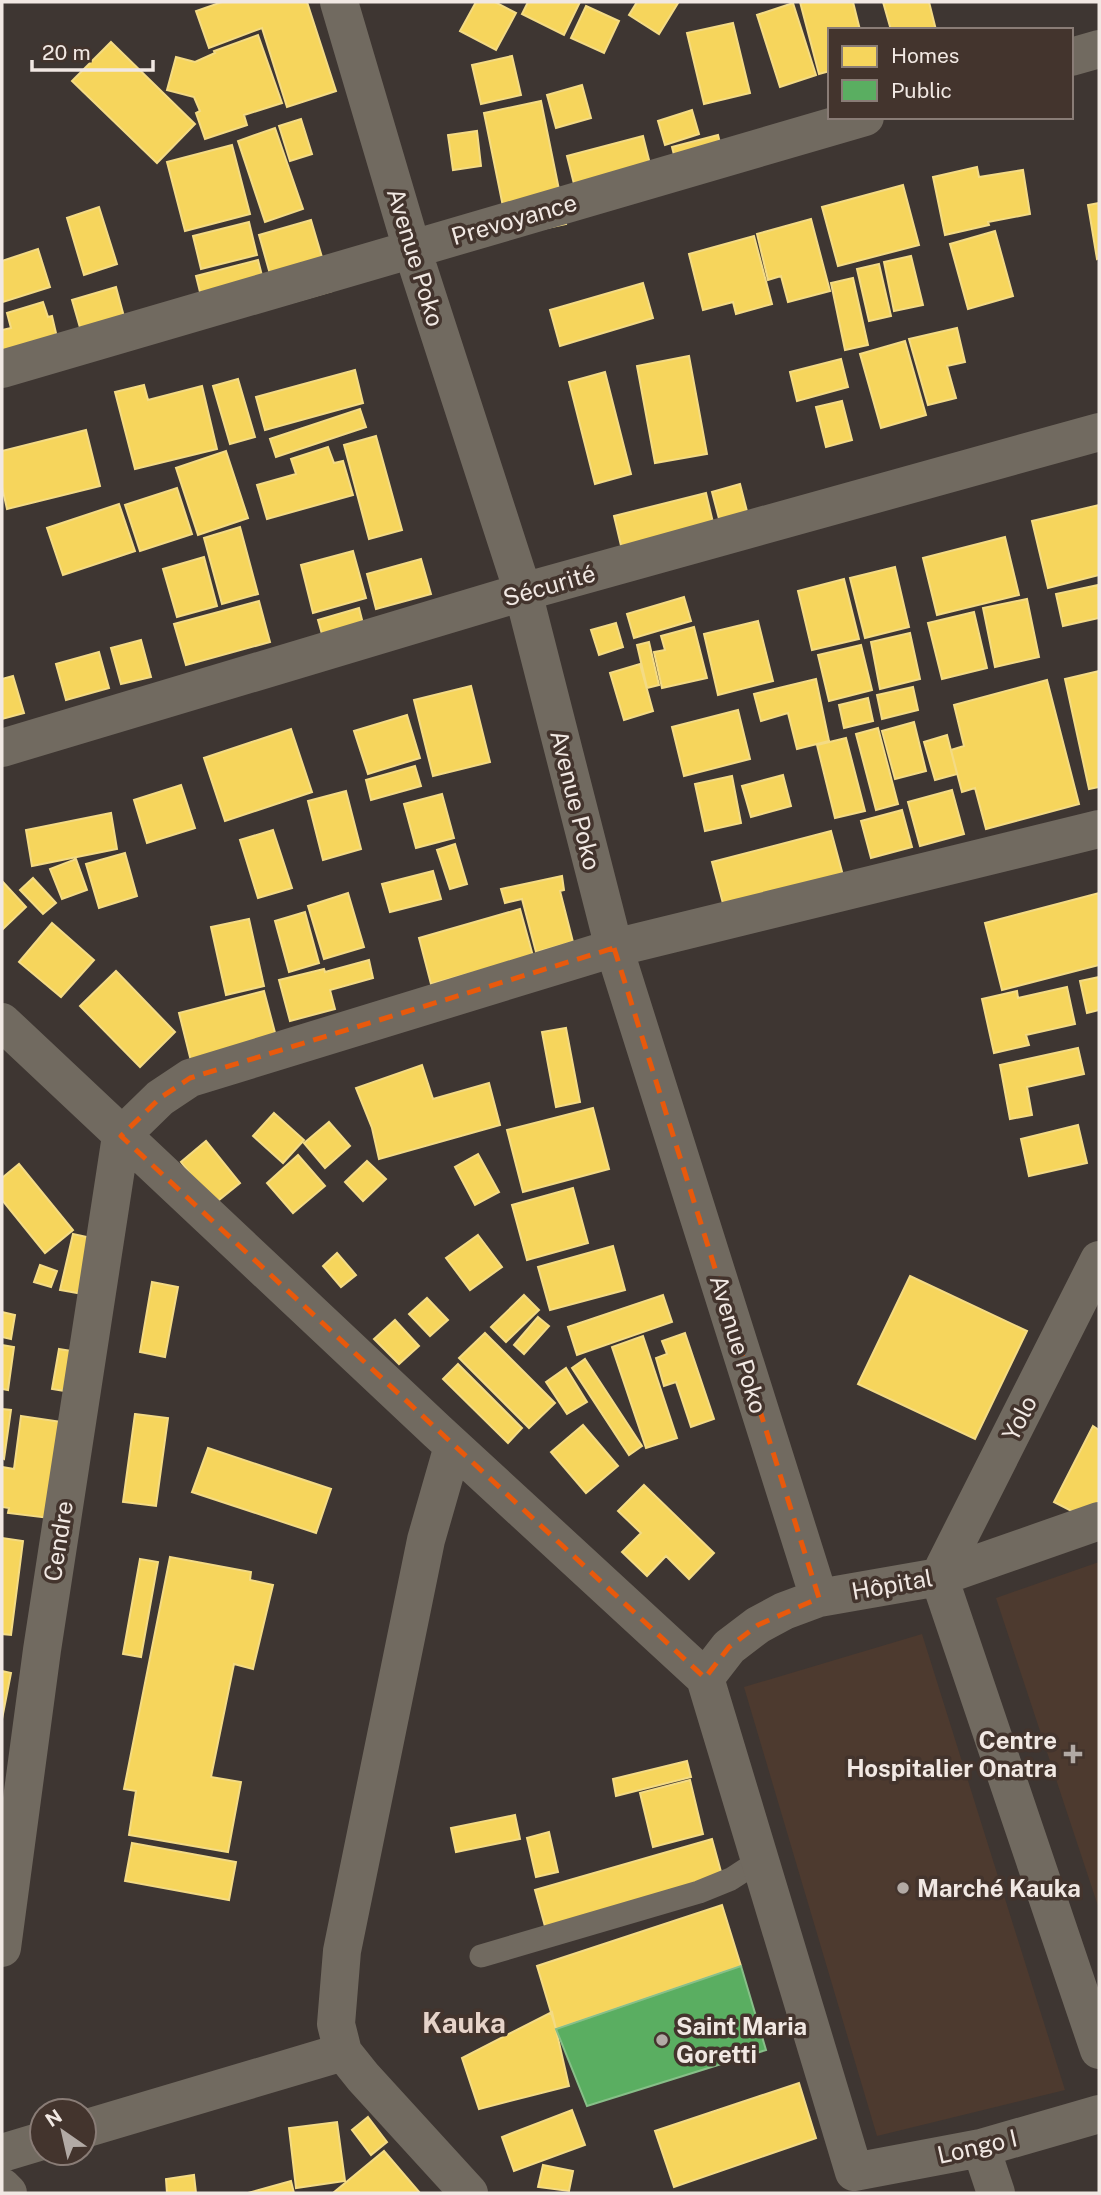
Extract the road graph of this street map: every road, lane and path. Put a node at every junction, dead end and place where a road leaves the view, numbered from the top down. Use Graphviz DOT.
graph roads {
  1 [pos="339,2"];
  2 [pos="1099,49"];
  3 [pos="1073,57"];
  4 [pos="858,119"];
  5 [pos="412,248"];
  6 [pos="2,369"];
  7 [pos="1099,432"];
  8 [pos="523,592"];
  9 [pos="2,748"];
  10 [pos="1099,829"];
  11 [pos="614,948"];
  12 [pos="2,1022"];
  13 [pos="121,1136"];
  14 [pos="1099,1260"];
  15 [pos="453,1446"];
  16 [pos="1099,1521"];
  17 [pos="939,1577"];
  18 [pos="819,1598"];
  19 [pos="705,1678"];
  20 [pos="760,1860"];
  21 [pos="2,1948"];
  22 [pos="481,1956"];
  23 [pos="1099,2050"];
  24 [pos="343,2052"];
  25 [pos="1099,2114"];
  26 [pos="98,2125"];
  27 [pos="28,2145"];
  28 [pos="981,2148"];
  29 [pos="2,2153"];
  30 [pos="846,2182"];
  31 [pos="2,2187"];
  32 [pos="8,2193"];
  33 [pos="469,2193"];
  34 [pos="996,2193"];
  1 -- 5 [label="street, Avenue Poko"];
  2 -- 3 [label="street"];
  4 -- 5 [label="street, Prevoyance"];
  5 -- 6 [label="street, Prevoyance"];
  5 -- 8 [label="street, Avenue Poko"];
  7 -- 8 [label="street, Sécurité"];
  8 -- 9 [label="street, Sécurité"];
  8 -- 11 [label="street, Avenue Poko"];
  10 -- 11 [label="street"];
  11 -- 13 [label="street"];
  11 -- 18 [label="street, Avenue Poko"];
  12 -- 13 [label="street"];
  13 -- 15 [label="street"];
  13 -- 21 [label="street, Cendre"];
  14 -- 17 [label="street, Yolo"];
  15 -- 19 [label="street"];
  15 -- 24 [label="street"];
  16 -- 17 [label="street, Hôpital"];
  17 -- 18 [label="street, Hôpital"];
  17 -- 23 [label="street"];
  18 -- 19 [label="street, Hôpital"];
  19 -- 20 [label="street"];
  20 -- 22 [label="lane"];
  20 -- 30 [label="street"];
  24 -- 26 [label="street"];
  24 -- 33 [label="street"];
  25 -- 28 [label="street, Longo I"];
  27 -- 29 [label="street"];
  28 -- 30 [label="street, Longo I"];
  28 -- 34 [label="street"];
  31 -- 32 [label="street"];
}
